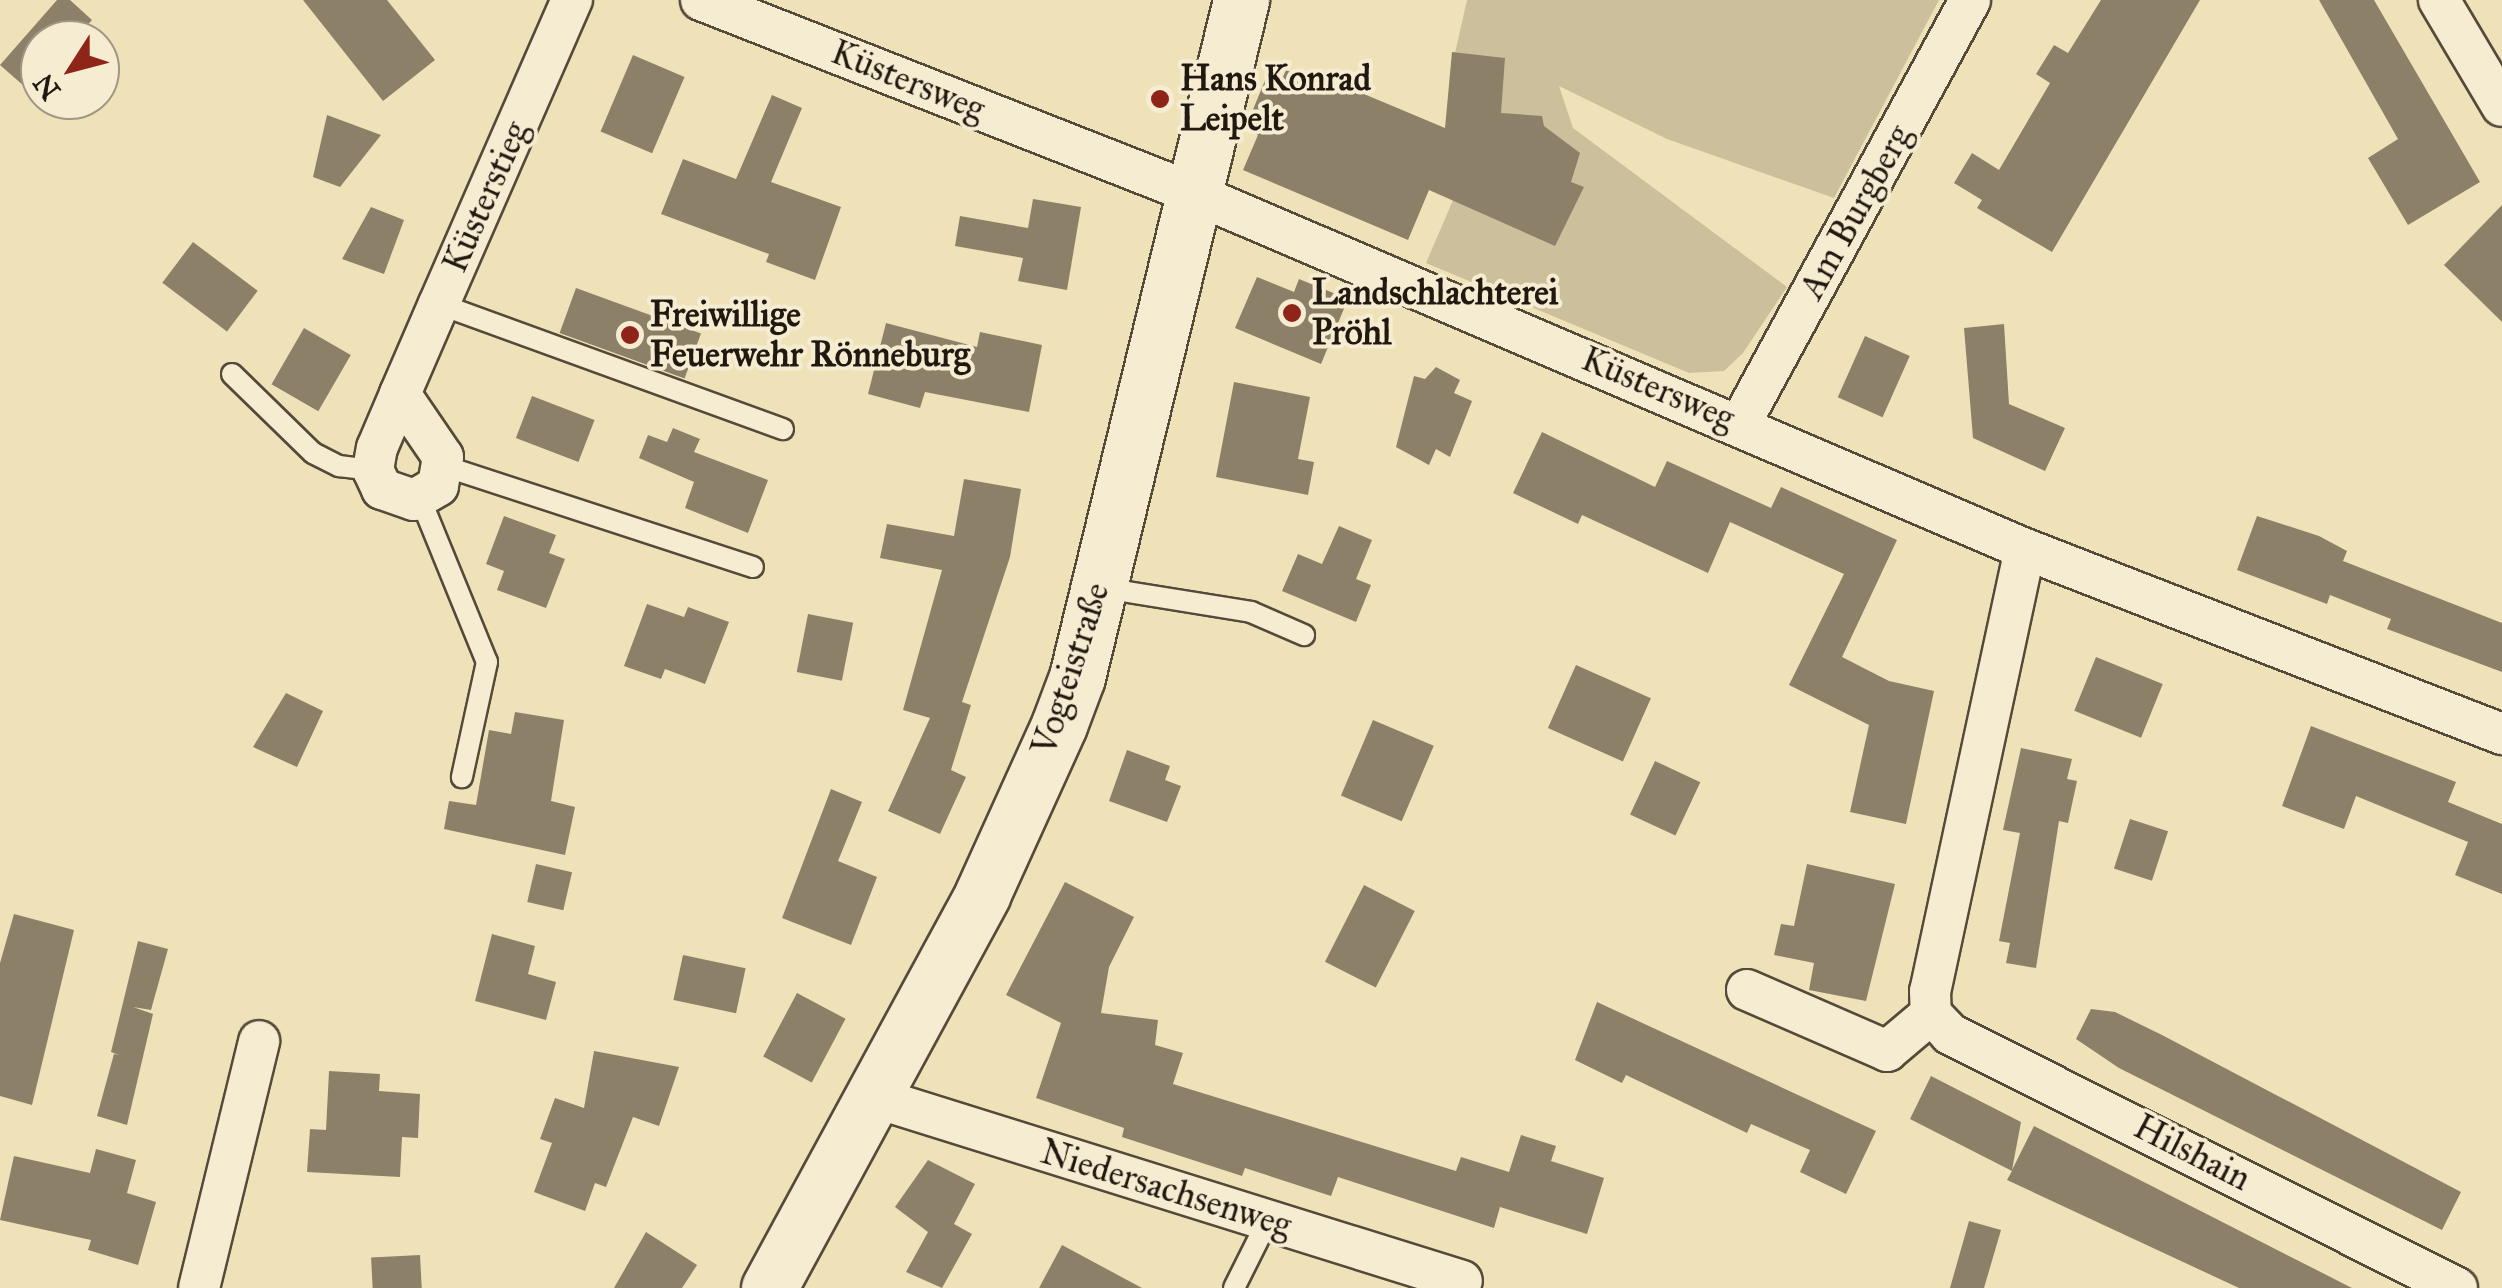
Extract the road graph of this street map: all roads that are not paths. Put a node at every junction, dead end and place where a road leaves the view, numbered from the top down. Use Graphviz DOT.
graph roads {
  1 [pos="572,0"];
  2 [pos="702,0"];
  3 [pos="1241,0"];
  4 [pos="1970,0"];
  5 [pos="2440,0"];
  6 [pos="2502,106"];
  7 [pos="1194,194"];
  8 [pos="440,304"];
  9 [pos="232,374"];
  10 [pos="400,394"];
  11 [pos="1740,424"];
  12 [pos="784,429"];
  13 [pos="444,466"];
  14 [pos="373,470"];
  15 [pos="420,498"];
  16 [pos="2024,548"];
  17 [pos="753,567"];
  18 [pos="1099,587"];
  19 [pos="1304,634"];
  20 [pos="2502,734"];
  21 [pos="462,777"];
  22 [pos="1748,990"];
  23 [pos="1931,1014"];
  24 [pos="259,1041"];
  25 [pos="870,1096"];
  26 [pos="1268,1220"];
  27 [pos="1462,1281"];
  28 [pos="199,1288"];
  29 [pos="769,1288"];
  30 [pos="1234,1288"];
  31 [pos="2457,1288"];
  1 -- 8 [label="street, Küsterstieg"];
  2 -- 7 [label="street, Küstersweg"];
  3 -- 7 [label="street, Vogteistraße"];
  4 -- 11 [label="street, Am Burgberg"];
  5 -- 6 [label="street"];
  7 -- 11 [label="street, Küstersweg"];
  7 -- 18 [label="street, Vogteistraße"];
  8 -- 10 [label="street, Küsterstieg"];
  8 -- 12 [label="lane"];
  9 -- 14 [label="lane"];
  10 -- 13 [label="street"];
  10 -- 14 [label="street, Küsterstieg"];
  11 -- 16 [label="street, Küstersweg"];
  13 -- 15 [label="street"];
  13 -- 17 [label="lane"];
  14 -- 15 [label="street"];
  15 -- 21 [label="lane"];
  16 -- 20 [label="street, Küstersweg"];
  16 -- 23 [label="street"];
  18 -- 19 [label="lane"];
  18 -- 25 [label="street, Vogteistraße"];
  22 -- 23 [label="street"];
  23 -- 31 [label="street, Hilshain"];
  24 -- 28 [label="street"];
  25 -- 26 [label="street, Niedersachsenweg"];
  25 -- 29 [label="street, Vogteistraße"];
  26 -- 27 [label="street, Niedersachsenweg"];
  26 -- 30 [label="lane"];
}
